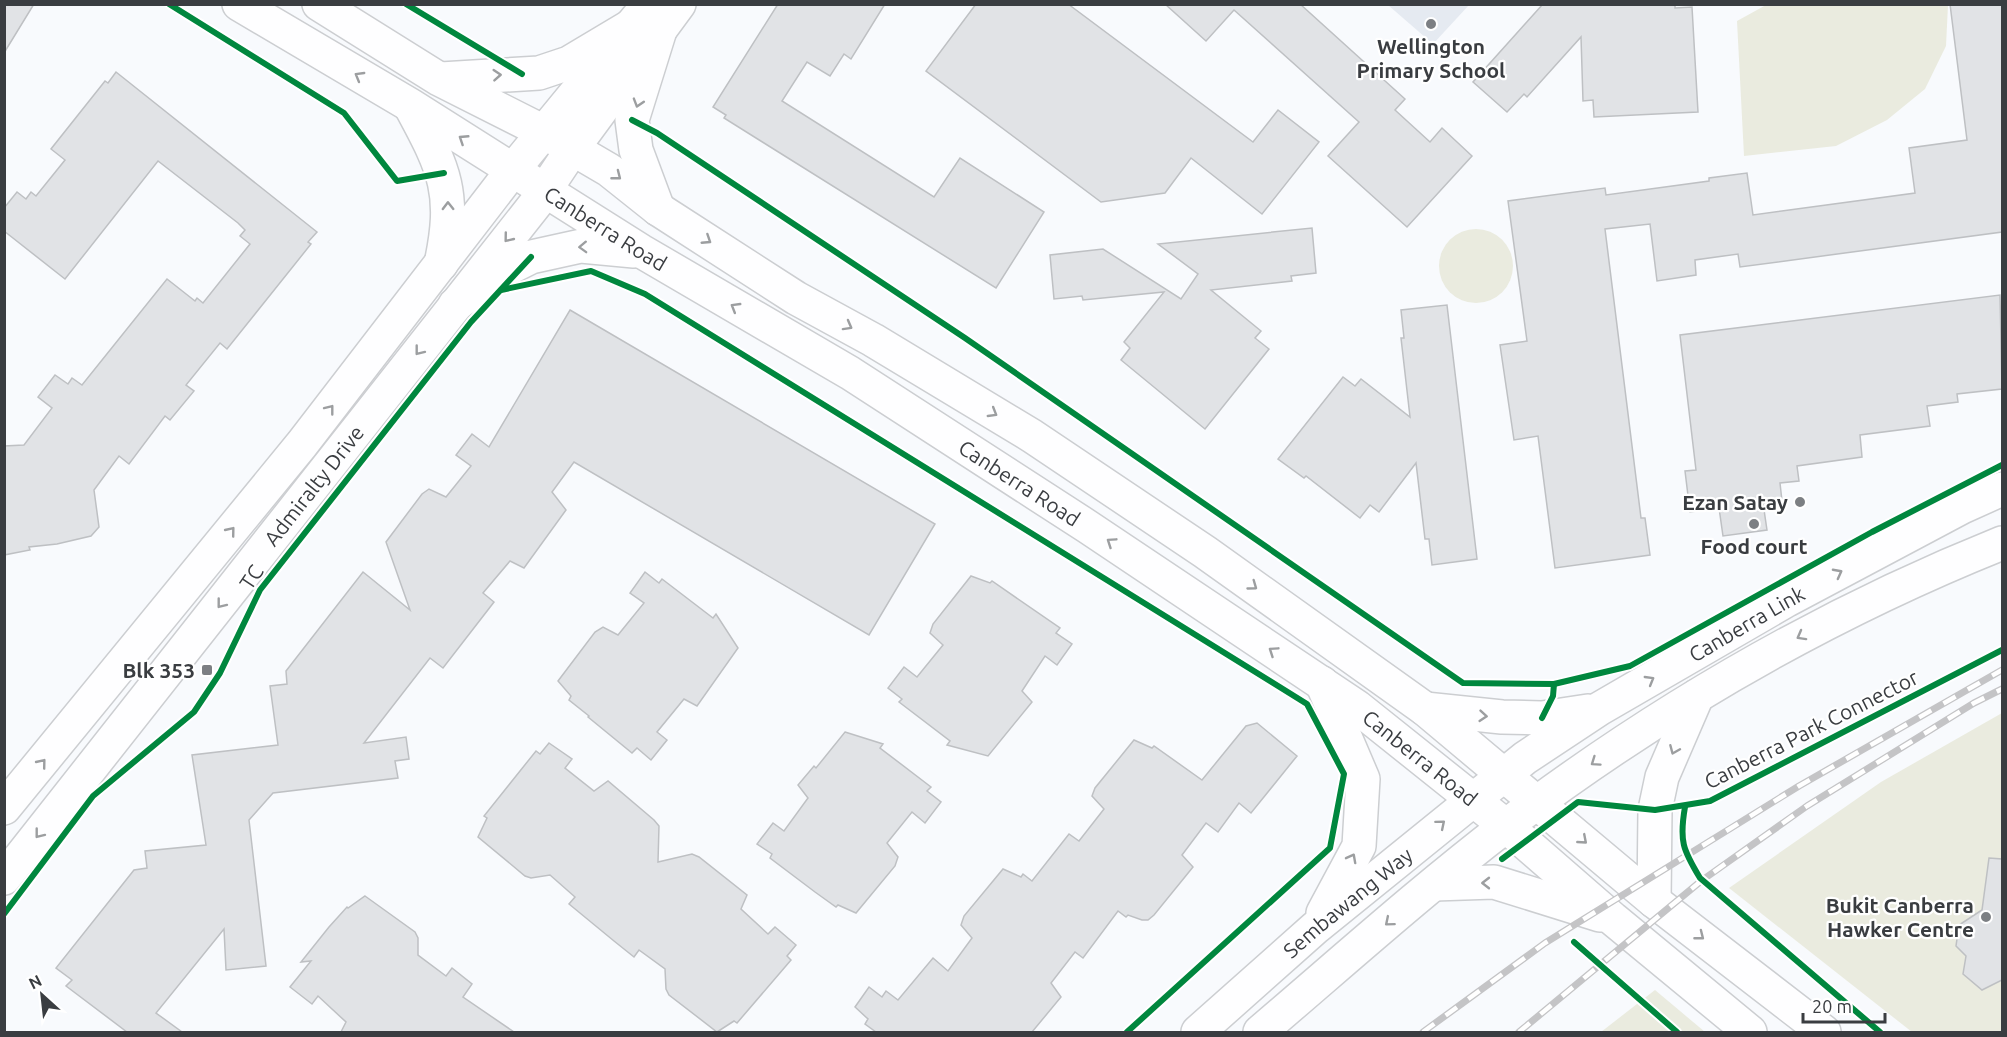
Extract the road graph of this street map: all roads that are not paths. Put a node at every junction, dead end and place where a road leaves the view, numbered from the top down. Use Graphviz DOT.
graph roads {
  1 [pos="239,4"];
  2 [pos="319,4"];
  3 [pos="655,16"];
  4 [pos="439,79"];
  5 [pos="410,105"];
  6 [pos="544,132"];
  7 [pos="573,148"];
  8 [pos="512,171"];
  9 [pos="543,191"];
  10 [pos="657,209"];
  11 [pos="641,251"];
  12 [pos="441,264"];
  13 [pos="455,305"];
  14 [pos="2002,489"];
  15 [pos="2002,543"];
  16 [pos="1322,683"];
  17 [pos="1696,696"];
  18 [pos="1425,709"];
  19 [pos="1599,709"];
  20 [pos="1501,776"];
  21 [pos="1473,799"];
  22 [pos="1537,803"];
  23 [pos="4,808"];
  24 [pos="1506,826"];
  25 [pos="4,878"];
  26 [pos="1434,884"];
  27 [pos="1654,901"];
  28 [pos="1613,919"];
  29 [pos="1315,928"];
  30 [pos="1198,1032"];
  31 [pos="1260,1032"];
  32 [pos="1749,1032"];
  33 [pos="1824,1032"];
  5 -- 1 [label="main road, Canberra Road, one-way"];
  2 -- 4 [label="main road, Canberra Road"];
  4 -- 3 [label="main road, one-way"];
  3 -- 6 [label="main road, Admiralty Drive"];
  3 -- 7 [label="main road, Admiralty Drive"];
  3 -- 10 [label="main road, one-way"];
  4 -- 6 [label="main road, Canberra Road"];
  8 -- 5 [label="main road, Canberra Road, one-way"];
  12 -- 5 [label="main road, one-way"];
  6 -- 7 [label="main road, Canberra Road"];
  6 -- 8 [label="main road, Admiralty Drive"];
  7 -- 9 [label="main road, Admiralty Drive"];
  7 -- 10 [label="main road, Canberra Road, one-way"];
  8 -- 9 [label="main road, Canberra Road"];
  8 -- 12 [label="main road, Admiralty Drive"];
  9 -- 11 [label="main road, Canberra Road"];
  9 -- 13 [label="main road, Admiralty Drive, one-way"];
  10 -- 18 [label="main road, Canberra Road, one-way"];
  11 -- 13 [label="main road, one-way"];
  16 -- 11 [label="main road, Canberra Road, one-way"];
  23 -- 12 [label="main road, Admiralty Drive, one-way"];
  13 -- 25 [label="main road, Admiralty Drive, one-way"];
  19 -- 14 [label="main road, Canberra Link, one-way"];
  15 -- 17 [label="main road, Canberra Link, one-way"];
  16 -- 21 [label="main road, Canberra Road"];
  29 -- 16 [label="main road, one-way"];
  17 -- 22 [label="main road, Canberra Link, one-way"];
  17 -- 27 [label="main road, one-way"];
  18 -- 19 [label="main road, one-way"];
  18 -- 20 [label="main road, Canberra Road"];
  19 -- 20 [label="main road, Canberra Link"];
  20 -- 21 [label="main road, Sembawang Way"];
  20 -- 22 [label="main road, Canberra Road"];
  21 -- 24 [label="main road, Canberra Road"];
  29 -- 21 [label="main road, Sembawang Way, one-way"];
  22 -- 24 [label="main road, Sembawang Way"];
  22 -- 27 [label="main road, Canberra Road, one-way"];
  24 -- 26 [label="main road, Sembawang Way"];
  24 -- 28 [label="main road, Canberra Road"];
  28 -- 26 [label="main road, one-way"];
  26 -- 31 [label="main road, Sembawang Way, one-way"];
  27 -- 33 [label="main road, Canberra Road, one-way"];
  28 -- 32 [label="main road, Canberra Road"];
  29 -- 30 [label="main road, Sembawang Way"];
}
